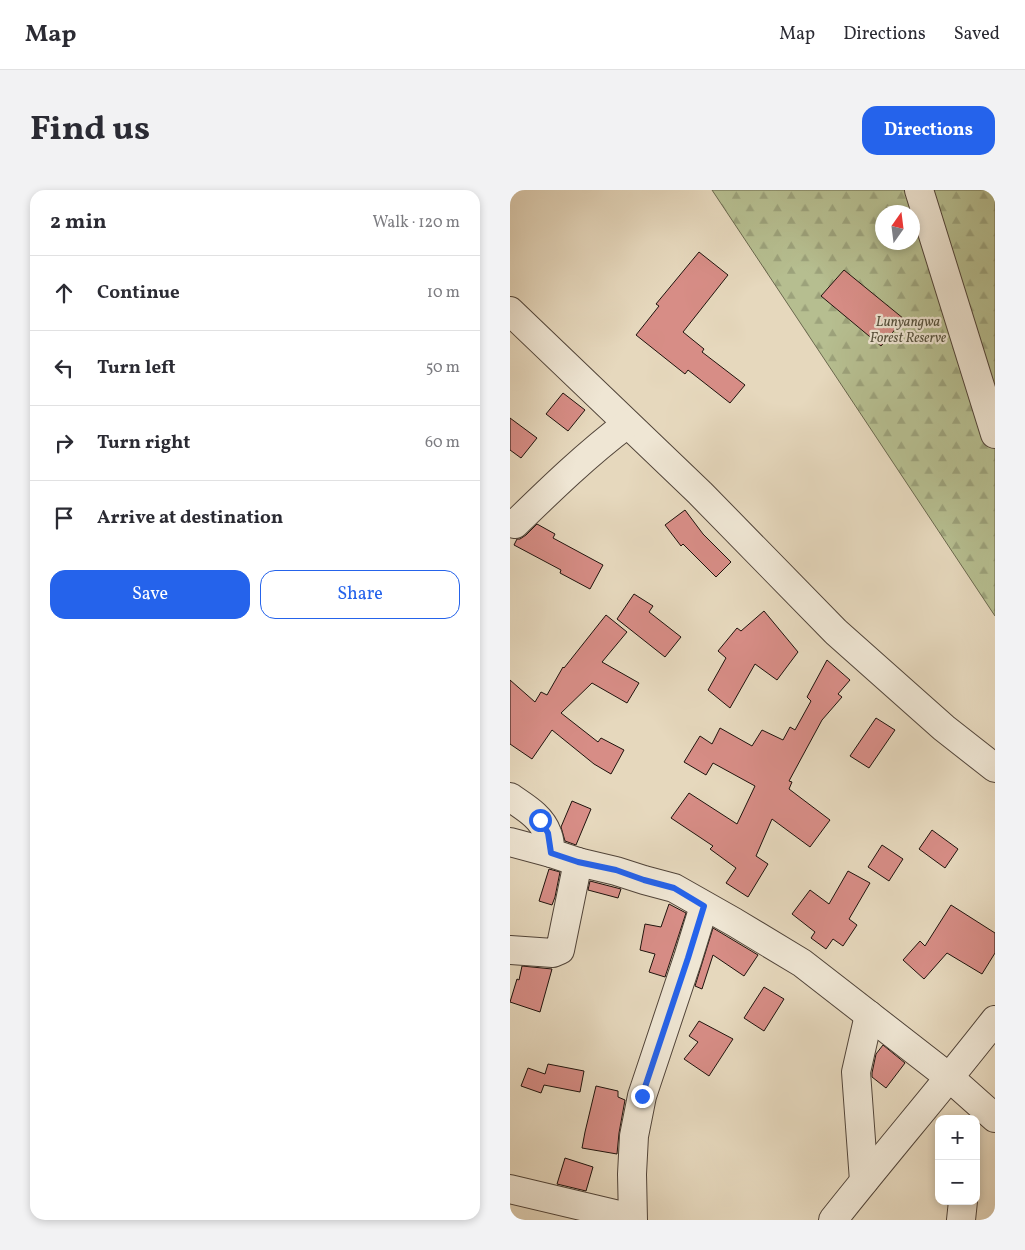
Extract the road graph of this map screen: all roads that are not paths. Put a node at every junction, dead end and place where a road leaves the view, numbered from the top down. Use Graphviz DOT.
graph roads {
  1 [pos="919,190"];
  2 [pos="510,311"];
  3 [pos="628,424"];
  4 [pos="995,434"];
  5 [pos="512,528"];
  6 [pos="995,768"];
  7 [pos="513,806"];
  8 [pos="510,842"];
  9 [pos="551,853"];
  10 [pos="578,862"];
  11 [pos="704,906"];
  12 [pos="510,950"];
  13 [pos="869,1015"];
  14 [pos="995,1020"];
  15 [pos="950,1078"];
  16 [pos="982,1113"];
  17 [pos="864,1181"];
  18 [pos="510,1188"];
  19 [pos="963,1205"];
  20 [pos="632,1219"];
  21 [pos="833,1220"];
  22 [pos="961,1220"];
  1 -- 4 [label="street"];
  2 -- 3 [label="street"];
  3 -- 5 [label="street"];
  3 -- 6 [label="street"];
  7 -- 9 [label="street"];
  8 -- 9 [label="street"];
  9 -- 10 [label="street"];
  10 -- 11 [label="street"];
  10 -- 12 [label="street"];
  11 -- 13 [label="street"];
  11 -- 20 [label="street"];
  13 -- 15 [label="street"];
  13 -- 17 [label="street"];
  14 -- 15 [label="street"];
  15 -- 16 [label="street"];
  15 -- 17 [label="street"];
  17 -- 21 [label="street"];
  18 -- 20 [label="street"];
  19 -- 22 [label="street"];
}
